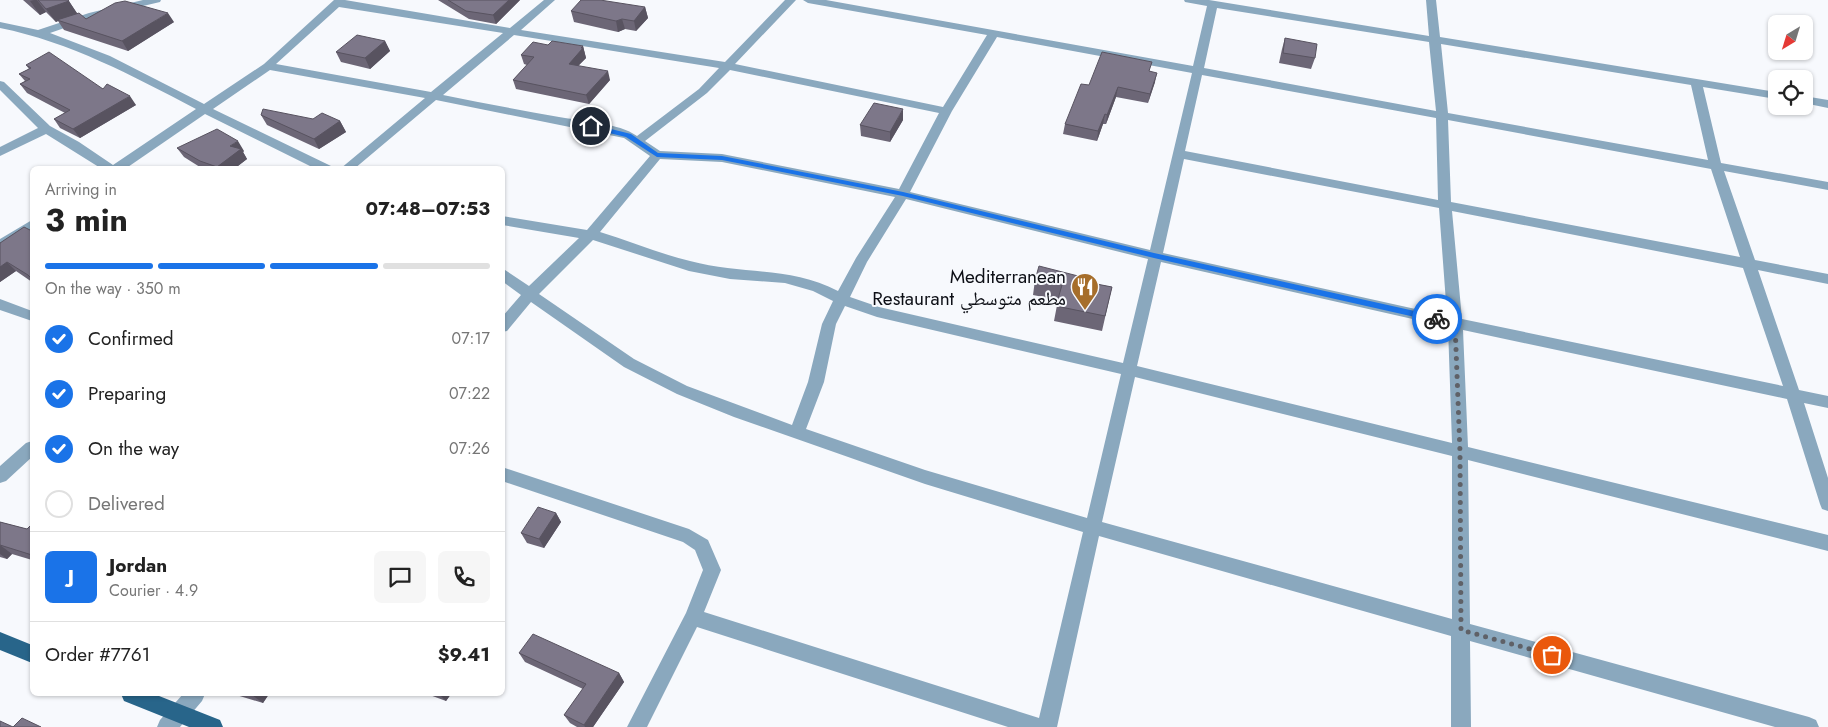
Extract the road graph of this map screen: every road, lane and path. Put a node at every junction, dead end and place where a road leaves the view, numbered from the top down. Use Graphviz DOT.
graph roads {
  1 [pos="156,0"];
  2 [pos="550,0"];
  3 [pos="791,0"];
  4 [pos="808,0"];
  5 [pos="1189,0"];
  6 [pos="1431,0"];
  7 [pos="338,2"];
  8 [pos="1213,4"];
  9 [pos="0,25"];
  10 [pos="511,31"];
  11 [pos="994,33"];
  12 [pos="37,34"];
  13 [pos="1435,40"];
  14 [pos="268,66"];
  15 [pos="727,66"];
  16 [pos="1197,70"];
  17 [pos="1696,81"];
  18 [pos="0,84"];
  19 [pos="1768,94"];
  20 [pos="433,96"];
  21 [pos="1813,102"];
  22 [pos="1828,104"];
  23 [pos="206,109"];
  24 [pos="946,111"];
  25 [pos="1442,116"];
  26 [pos="46,129"];
  27 [pos="638,141"];
  28 [pos="0,152"];
  29 [pos="1178,154"];
  30 [pos="657,155"];
  31 [pos="106,166"];
  32 [pos="120,166"];
  33 [pos="322,166"];
  34 [pos="350,166"];
  35 [pos="1716,166"];
  36 [pos="1828,186"];
  37 [pos="903,194"];
  38 [pos="1444,205"];
  39 [pos="505,221"];
  40 [pos="30,225"];
  41 [pos="590,235"];
  42 [pos="0,245"];
  43 [pos="1154,256"];
  44 [pos="1747,263"];
  45 [pos="505,274"];
  46 [pos="1828,279"];
  47 [pos="531,293"];
  48 [pos="841,299"];
  49 [pos="0,304"];
  50 [pos="30,315"];
  51 [pos="505,323"];
  52 [pos="1455,323"];
  53 [pos="1130,370"];
  54 [pos="1794,394"];
  55 [pos="1828,402"];
  56 [pos="797,432"];
  57 [pos="30,450"];
  58 [pos="1460,452"];
  59 [pos="505,475"];
  60 [pos="0,476"];
  61 [pos="1828,504"];
  62 [pos="1092,527"];
  63 [pos="1828,543"];
  64 [pos="694,618"];
  65 [pos="1461,630"];
  66 [pos="0,641"];
  67 [pos="30,653"];
  68 [pos="134,696"];
  69 [pos="192,696"];
  70 [pos="173,720"];
  71 [pos="213,727"];
  72 [pos="636,727"];
  73 [pos="1038,727"];
  74 [pos="1047,727"];
  75 [pos="1461,727"];
  76 [pos="1810,727"];
  1 -- 12 [label="street"];
  2 -- 10 [label="street"];
  3 -- 15 [label="street"];
  4 -- 11 [label="street"];
  5 -- 8 [label="street"];
  6 -- 13 [label="street"];
  7 -- 10 [label="street"];
  7 -- 14 [label="street"];
  8 -- 13 [label="street"];
  8 -- 16 [label="street"];
  9 -- 12 [label="street"];
  10 -- 15 [label="street"];
  10 -- 20 [label="street"];
  11 -- 16 [label="street"];
  11 -- 24 [label="street"];
  12 -- 23 [label="street"];
  13 -- 17 [label="street"];
  13 -- 25 [label="street"];
  14 -- 20 [label="street"];
  14 -- 23 [label="street"];
  15 -- 24 [label="street"];
  15 -- 27 [label="street"];
  16 -- 25 [label="street"];
  16 -- 29 [label="street"];
  17 -- 19 [label="street"];
  17 -- 35 [label="street"];
  18 -- 26 [label="street"];
  20 -- 27 [label="street"];
  20 -- 34 [label="street"];
  21 -- 22 [label="street"];
  23 -- 32 [label="street"];
  23 -- 33 [label="street"];
  24 -- 37 [label="street"];
  25 -- 35 [label="street"];
  25 -- 38 [label="street"];
  26 -- 28 [label="street"];
  26 -- 31 [label="street"];
  27 -- 30 [label="street"];
  29 -- 38 [label="street"];
  29 -- 43 [label="street"];
  30 -- 37 [label="street"];
  30 -- 41 [label="street"];
  35 -- 36 [label="street"];
  35 -- 44 [label="street"];
  37 -- 43 [label="street"];
  37 -- 48 [label="street"];
  38 -- 44 [label="street"];
  38 -- 52 [label="street"];
  39 -- 41 [label="street"];
  40 -- 42 [label="street"];
  41 -- 47 [label="street"];
  41 -- 48 [label="street"];
  43 -- 52 [label="street"];
  43 -- 53 [label="street"];
  44 -- 46 [label="street"];
  44 -- 54 [label="street"];
  45 -- 47 [label="street"];
  47 -- 51 [label="street"];
  47 -- 56 [label="street"];
  48 -- 53 [label="street"];
  48 -- 56 [label="street"];
  49 -- 50 [label="street"];
  52 -- 54 [label="street"];
  52 -- 58 [label="street"];
  53 -- 58 [label="street"];
  53 -- 62 [label="street"];
  54 -- 55 [label="street"];
  54 -- 61 [label="street"];
  56 -- 62 [label="street"];
  57 -- 60 [label="street"];
  58 -- 63 [label="street"];
  58 -- 65 [label="street"];
  59 -- 64 [label="street"];
  62 -- 65 [label="street"];
  62 -- 74 [label="street"];
  64 -- 72 [label="street"];
  64 -- 73 [label="street"];
  65 -- 75 [label="street"];
  65 -- 76 [label="street"];
  66 -- 67 [label="main road"];
  68 -- 70 [label="main road"];
  69 -- 70 [label="street"];
  70 -- 71 [label="main road"];
}
